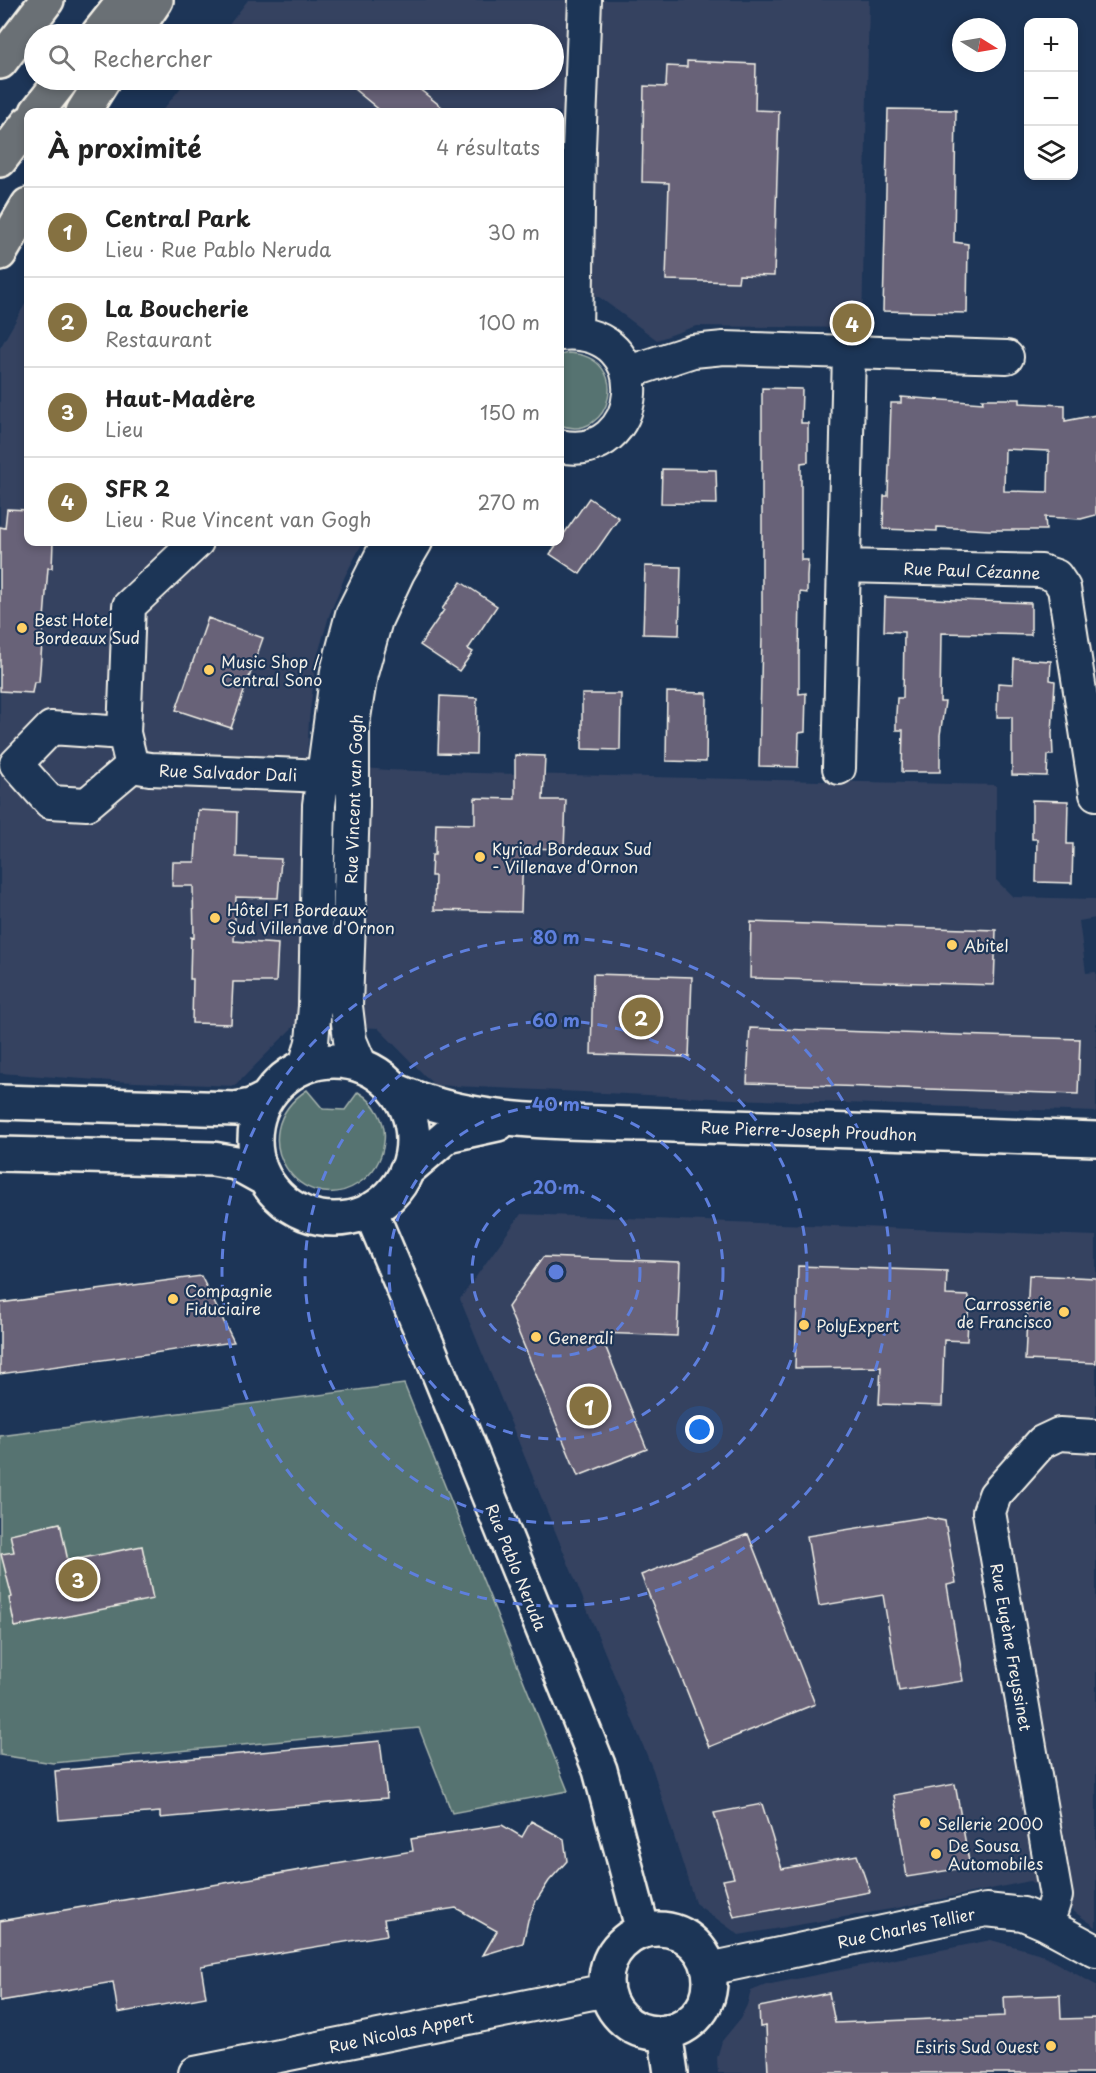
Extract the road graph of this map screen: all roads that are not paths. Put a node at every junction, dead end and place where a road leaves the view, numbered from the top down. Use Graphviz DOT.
graph roads {
  1 [pos="47,0"];
  2 [pos="125,0"];
  3 [pos="156,0"];
  4 [pos="585,0"];
  5 [pos="29,24"];
  6 [pos="106,24"];
  7 [pos="140,24"];
  8 [pos="24,30"];
  9 [pos="0,62"];
  10 [pos="54,90"];
  11 [pos="97,90"];
  12 [pos="40,108"];
  13 [pos="86,108"];
  14 [pos="24,128"];
  15 [pos="0,160"];
  16 [pos="24,212"];
  17 [pos="0,253"];
  18 [pos="568,333"];
  19 [pos="849,353"];
  20 [pos="1007,357"];
  21 [pos="627,370"];
  22 [pos="564,447"];
  23 [pos="193,546"];
  24 [pos="403,546"];
  25 [pos="845,566"];
  26 [pos="124,733"];
  27 [pos="132,766"];
  28 [pos="839,768"];
  29 [pos="338,778"];
  30 [pos="1096,794"];
  31 [pos="305,1066"];
  32 [pos="361,1066"];
  33 [pos="395,1090"];
  34 [pos="267,1098"];
  35 [pos="0,1102"];
  36 [pos="522,1119"];
  37 [pos="1096,1139"];
  38 [pos="0,1154"];
  39 [pos="406,1171"];
  40 [pos="265,1179"];
  41 [pos="370,1210"];
  42 [pos="1096,1436"];
  43 [pos="1044,1923"];
  44 [pos="643,1931"];
  45 [pos="1096,1951"];
  46 [pos="709,1969"];
  47 [pos="607,1990"];
  48 [pos="665,2032"];
  49 [pos="195,2073"];
  50 [pos="671,2073"];
  1 -- 5 [label="highway"];
  2 -- 6 [label="highway"];
  3 -- 7 [label="highway"];
  4 -- 18 [label="street"];
  8 -- 9 [label="highway"];
  10 -- 12 [label="highway"];
  11 -- 13 [label="highway"];
  14 -- 15 [label="highway"];
  16 -- 17 [label="highway"];
  18 -- 21 [label="street"];
  19 -- 20 [label="street"];
  19 -- 21 [label="street"];
  19 -- 25 [label="street"];
  21 -- 22 [label="street"];
  23 -- 26 [label="street"];
  24 -- 29 [label="street, Rue Vincent van Gogh"];
  25 -- 28 [label="street"];
  25 -- 30 [label="street, Rue Paul Cézanne"];
  26 -- 27 [label="street"];
  26 -- 27 [label="street"];
  27 -- 29 [label="street, Rue Salvador Dali"];
  29 -- 31 [label="street, Rue Vincent van Gogh"];
  29 -- 32 [label="street, Rue Vincent van Gogh"];
  31 -- 32 [label="street"];
  31 -- 34 [label="street"];
  32 -- 33 [label="street"];
  33 -- 36 [label="street, Rue Pierre-Joseph Proudhon"];
  33 -- 39 [label="street"];
  34 -- 35 [label="street"];
  34 -- 40 [label="street"];
  36 -- 37 [label="street, Rue Pierre-Joseph Proudhon"];
  36 -- 39 [label="street, Rue Pierre-Joseph Proudhon"];
  38 -- 40 [label="street"];
  39 -- 41 [label="street"];
  40 -- 41 [label="street"];
  41 -- 44 [label="street, Rue Pablo Neruda"];
  42 -- 43 [label="street, Rue Eugène Freyssinet"];
  43 -- 45 [label="street, Rue Charles Tellier"];
  43 -- 46 [label="street, Rue Charles Tellier"];
  44 -- 46 [label="street"];
  44 -- 47 [label="street"];
  46 -- 48 [label="street"];
  47 -- 48 [label="street"];
  47 -- 49 [label="street, Rue Nicolas Appert"];
  48 -- 50 [label="street"];
}
